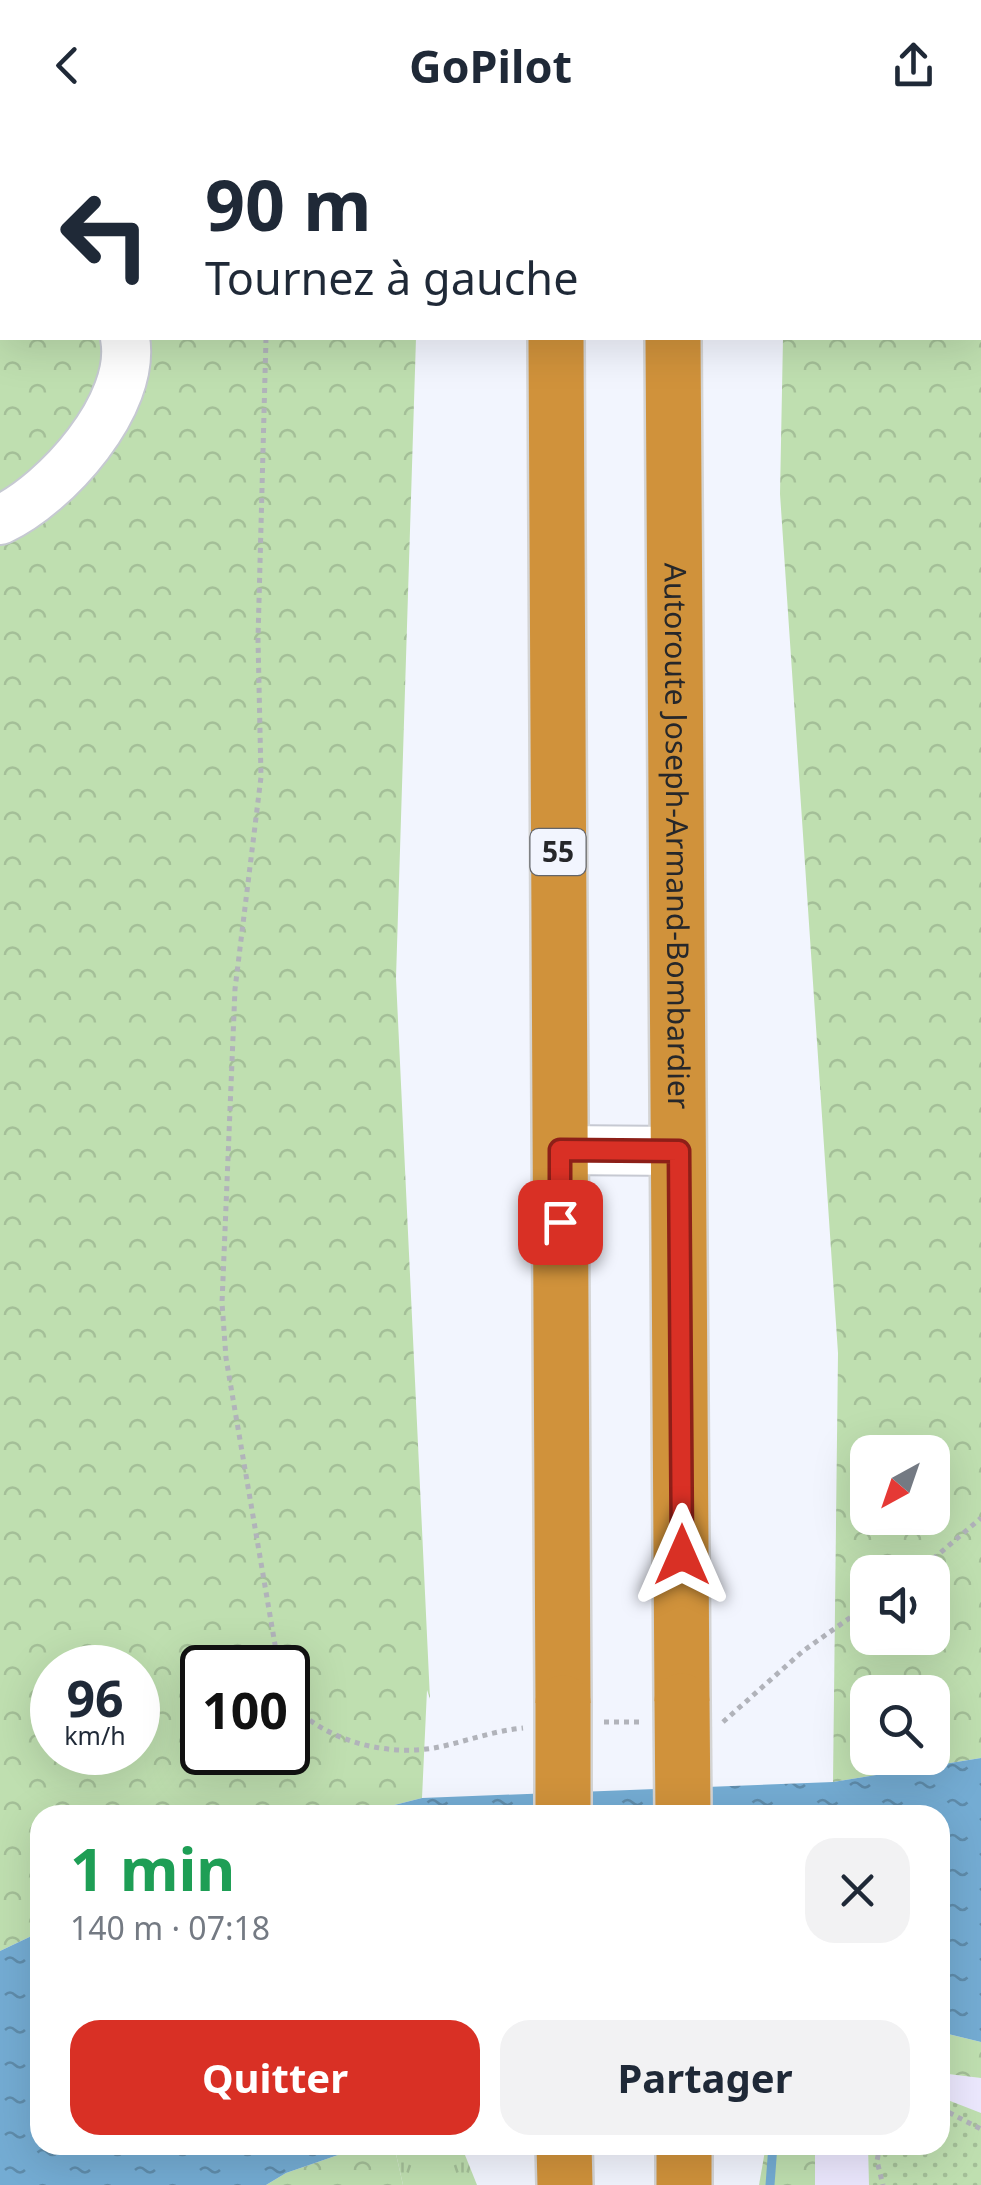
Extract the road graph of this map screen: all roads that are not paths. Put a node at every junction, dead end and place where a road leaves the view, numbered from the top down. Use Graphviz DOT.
graph roads {
  1 [pos="126,340"];
  2 [pos="556,340"];
  3 [pos="673,340"];
  4 [pos="0,520"];
  5 [pos="560,1150"];
  6 [pos="679,1151"];
  7 [pos="563,1805"];
  8 [pos="683,1805"];
  9 [pos="564,2155"];
  10 [pos="684,2155"];
  11 [pos="565,2185"];
  12 [pos="684,2185"];
  1 -- 4 [label="street"];
  2 -- 5 [label="highway, 55"];
  3 -- 6 [label="highway, Autoroute Joseph-Armand-Bombardier"];
  5 -- 6 [label="street"];
  5 -- 7 [label="highway, 55, bridge"];
  6 -- 8 [label="highway, Autoroute Joseph-Armand-Bombardier, bridge"];
  9 -- 11 [label="highway"];
  10 -- 12 [label="highway"];
}
